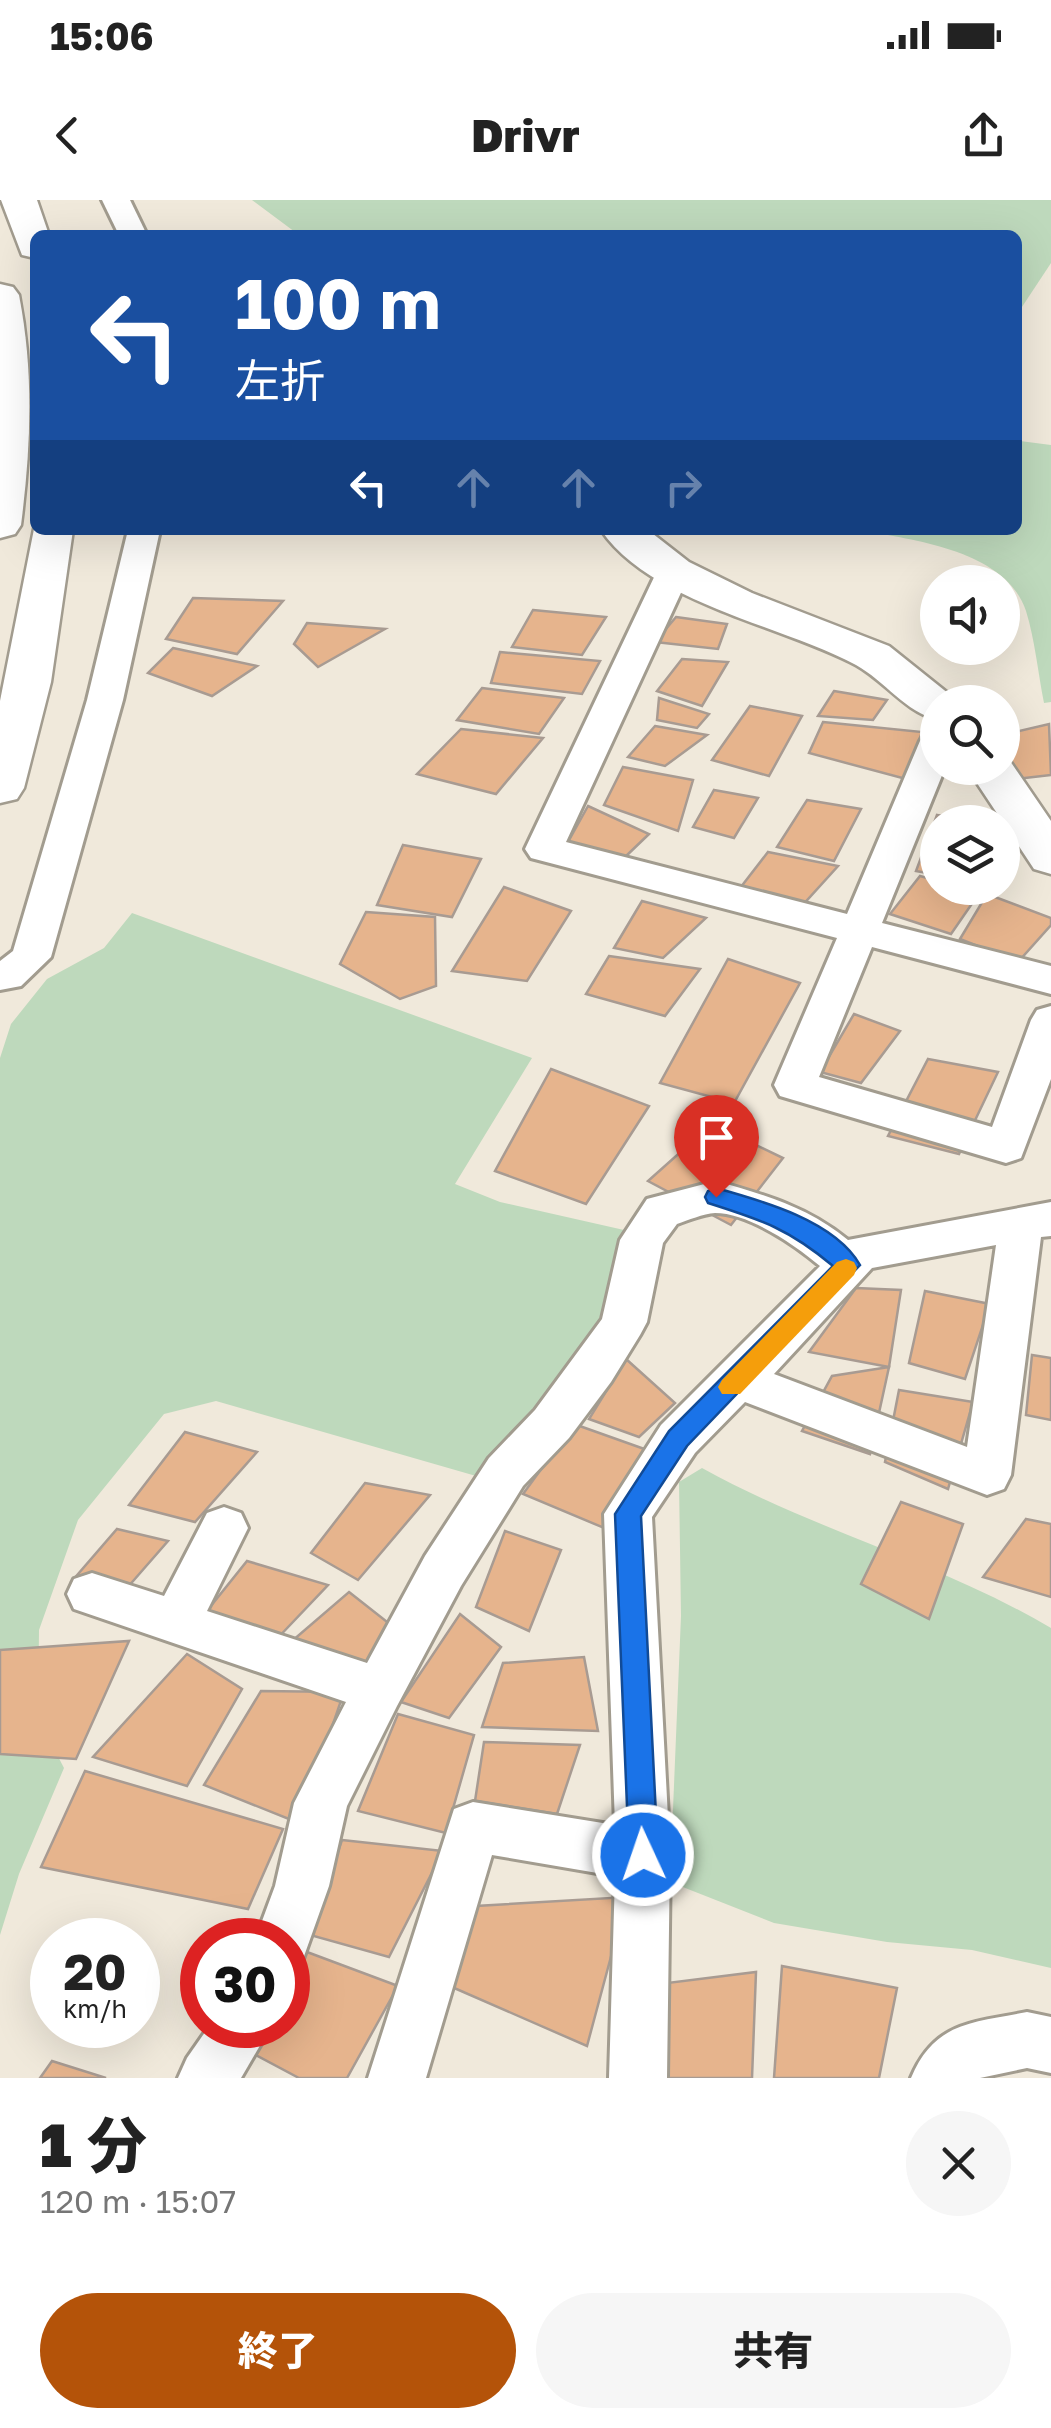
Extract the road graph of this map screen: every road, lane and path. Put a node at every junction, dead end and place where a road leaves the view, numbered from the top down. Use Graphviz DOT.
graph roads {
  1 [pos="18,200"];
  2 [pos="116,200"];
  3 [pos="130,230"];
  4 [pos="30,233"];
  5 [pos="0,295"];
  6 [pos="0,525"];
  7 [pos="51,535"];
  8 [pos="143,535"];
  9 [pos="628,535"];
  10 [pos="674,571"];
  11 [pos="920,692"];
  12 [pos="920,785"];
  13 [pos="1002,785"];
  14 [pos="0,788"];
  15 [pos="1051,858"];
  16 [pos="860,930"];
  17 [pos="0,976"];
  18 [pos="1051,980"];
  19 [pos="1051,1020"];
  20 [pos="1036,1222"];
  21 [pos="848,1265"];
  22 [pos="738,1380"];
  23 [pos="224,1528"];
  24 [pos="92,1594"];
  25 [pos="176,1622"];
  26 [pos="379,1690"];
  27 [pos="643,1855"];
  28 [pos="290,1918"];
  29 [pos="1051,2045"];
  30 [pos="228,2048"];
  31 [pos="207,2078"];
  32 [pos="397,2078"];
  33 [pos="638,2078"];
  34 [pos="940,2078"];
  1 -- 4 [label="main road"];
  2 -- 3 [label="street"];
  5 -- 6 [label="main road"];
  7 -- 14 [label="main road"];
  8 -- 17 [label="street"];
  9 -- 10 [label="main road"];
  10 -- 11 [label="main road"];
  10 -- 16 [label="street"];
  12 -- 16 [label="street"];
  13 -- 15 [label="main road"];
  16 -- 18 [label="street"];
  16 -- 19 [label="street"];
  20 -- 21 [label="street"];
  20 -- 22 [label="street"];
  21 -- 22 [label="street"];
  21 -- 26 [label="street"];
  22 -- 27 [label="street"];
  23 -- 25 [label="street"];
  24 -- 25 [label="street"];
  25 -- 26 [label="street"];
  26 -- 28 [label="street"];
  27 -- 32 [label="street"];
  27 -- 33 [label="street"];
  29 -- 34 [label="street"];
  30 -- 31 [label="street"];
}
